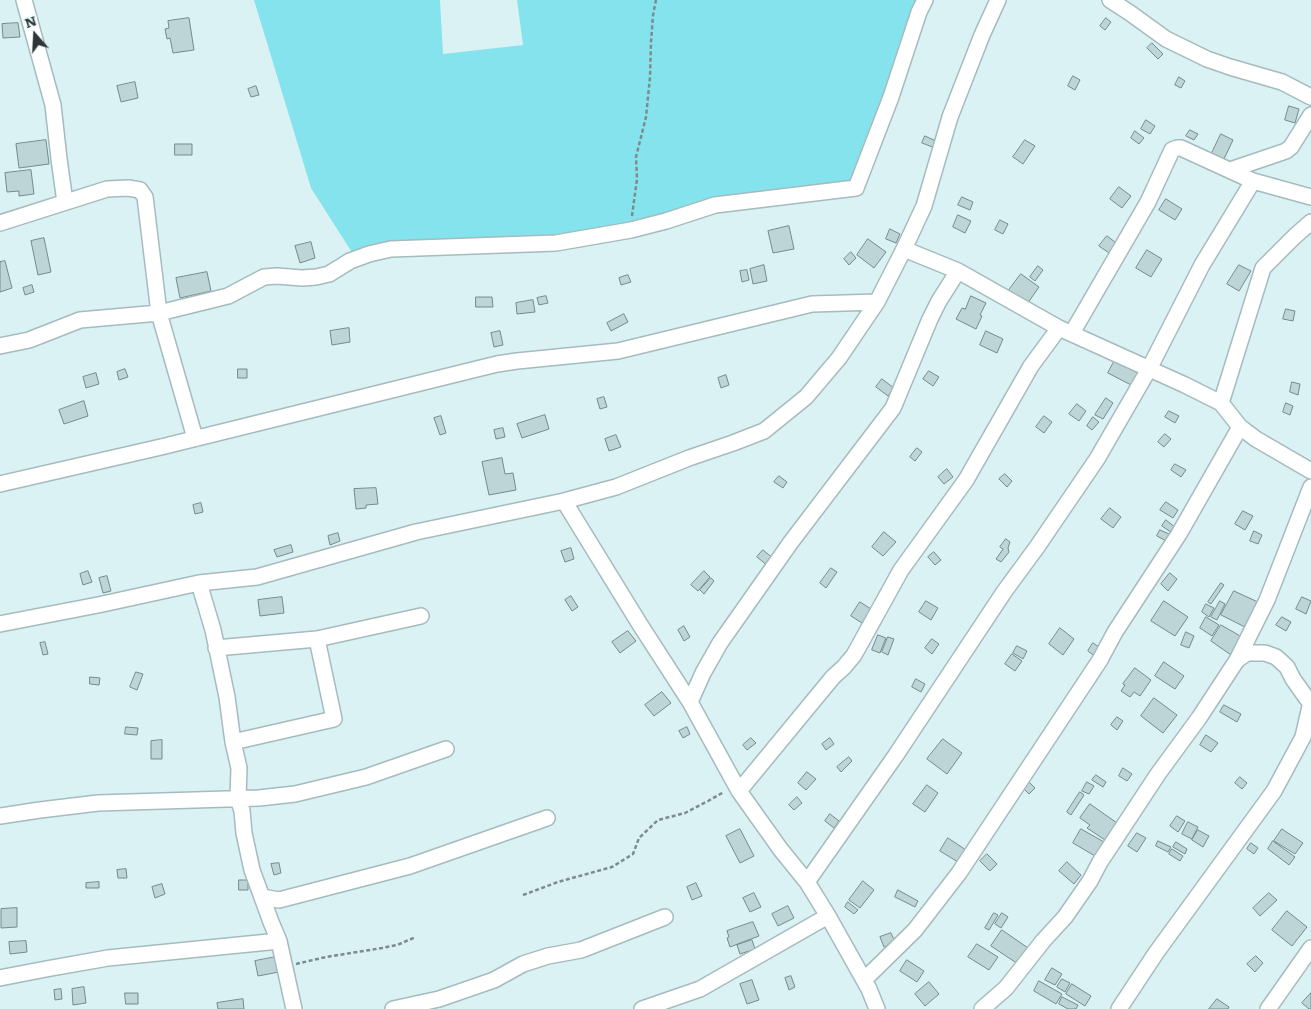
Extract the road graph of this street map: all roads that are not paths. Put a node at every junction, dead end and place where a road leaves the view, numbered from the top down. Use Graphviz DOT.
graph roads {
  1 [pos="24,0"];
  2 [pos="925,0"];
  3 [pos="998,0"];
  4 [pos="1110,0"];
  5 [pos="1311,97"];
  6 [pos="1311,115"];
  7 [pos="1230,170"];
  8 [pos="1253,180"];
  9 [pos="1311,197"];
  10 [pos="65,202"];
  11 [pos="1311,222"];
  12 [pos="0,223"];
  13 [pos="904,249"];
  14 [pos="958,271"];
  15 [pos="877,302"];
  16 [pos="159,313"];
  17 [pos="1065,330"];
  18 [pos="0,346"];
  19 [pos="1149,369"];
  20 [pos="1221,403"];
  21 [pos="1240,427"];
  22 [pos="195,438"];
  23 [pos="1311,471"];
  24 [pos="0,484"];
  25 [pos="1311,487"];
  26 [pos="564,501"];
  27 [pos="199,583"];
  28 [pos="421,616"];
  29 [pos="0,624"];
  30 [pos="318,638"];
  31 [pos="216,648"];
  32 [pos="1237,660"];
  33 [pos="690,702"];
  34 [pos="1311,702"];
  35 [pos="233,742"];
  36 [pos="446,750"];
  37 [pos="738,789"];
  38 [pos="238,798"];
  39 [pos="0,816"];
  40 [pos="547,818"];
  41 [pos="807,882"];
  42 [pos="262,897"];
  43 [pos="828,916"];
  44 [pos="665,917"];
  45 [pos="279,940"];
  46 [pos="1311,948"];
  47 [pos="0,978"];
  48 [pos="864,980"];
  49 [pos="294,1009"];
  50 [pos="393,1009"];
  51 [pos="642,1009"];
  52 [pos="877,1009"];
  53 [pos="982,1009"];
  54 [pos="1119,1009"];
  55 [pos="1268,1009"];
  1 -- 10 [label="street"];
  2 -- 16 [label="street"];
  3 -- 13 [label="street"];
  4 -- 5 [label="street"];
  6 -- 7 [label="street"];
  7 -- 8 [label="street"];
  7 -- 17 [label="street"];
  8 -- 9 [label="street"];
  8 -- 19 [label="street"];
  10 -- 12 [label="street"];
  10 -- 16 [label="street"];
  11 -- 20 [label="street"];
  13 -- 14 [label="street"];
  13 -- 15 [label="street"];
  14 -- 17 [label="street"];
  14 -- 33 [label="street"];
  15 -- 22 [label="street"];
  15 -- 26 [label="street"];
  16 -- 18 [label="street"];
  16 -- 22 [label="street"];
  17 -- 19 [label="street"];
  17 -- 37 [label="street"];
  19 -- 20 [label="street"];
  19 -- 41 [label="street"];
  20 -- 21 [label="street"];
  21 -- 23 [label="street"];
  21 -- 48 [label="street"];
  22 -- 24 [label="street"];
  25 -- 32 [label="street"];
  26 -- 27 [label="street"];
  26 -- 33 [label="street"];
  27 -- 29 [label="street"];
  27 -- 31 [label="street"];
  28 -- 30 [label="street"];
  30 -- 31 [label="street"];
  30 -- 35 [label="street"];
  31 -- 35 [label="street"];
  32 -- 34 [label="street"];
  32 -- 53 [label="street"];
  33 -- 37 [label="street"];
  34 -- 54 [label="street"];
  35 -- 38 [label="street"];
  36 -- 38 [label="street"];
  37 -- 41 [label="street"];
  38 -- 39 [label="street"];
  38 -- 42 [label="street"];
  40 -- 42 [label="street"];
  41 -- 43 [label="street"];
  42 -- 45 [label="street"];
  43 -- 48 [label="street"];
  43 -- 51 [label="street"];
  44 -- 50 [label="street"];
  45 -- 47 [label="street"];
  45 -- 49 [label="street"];
  46 -- 55 [label="street"];
  48 -- 52 [label="street"];
}
